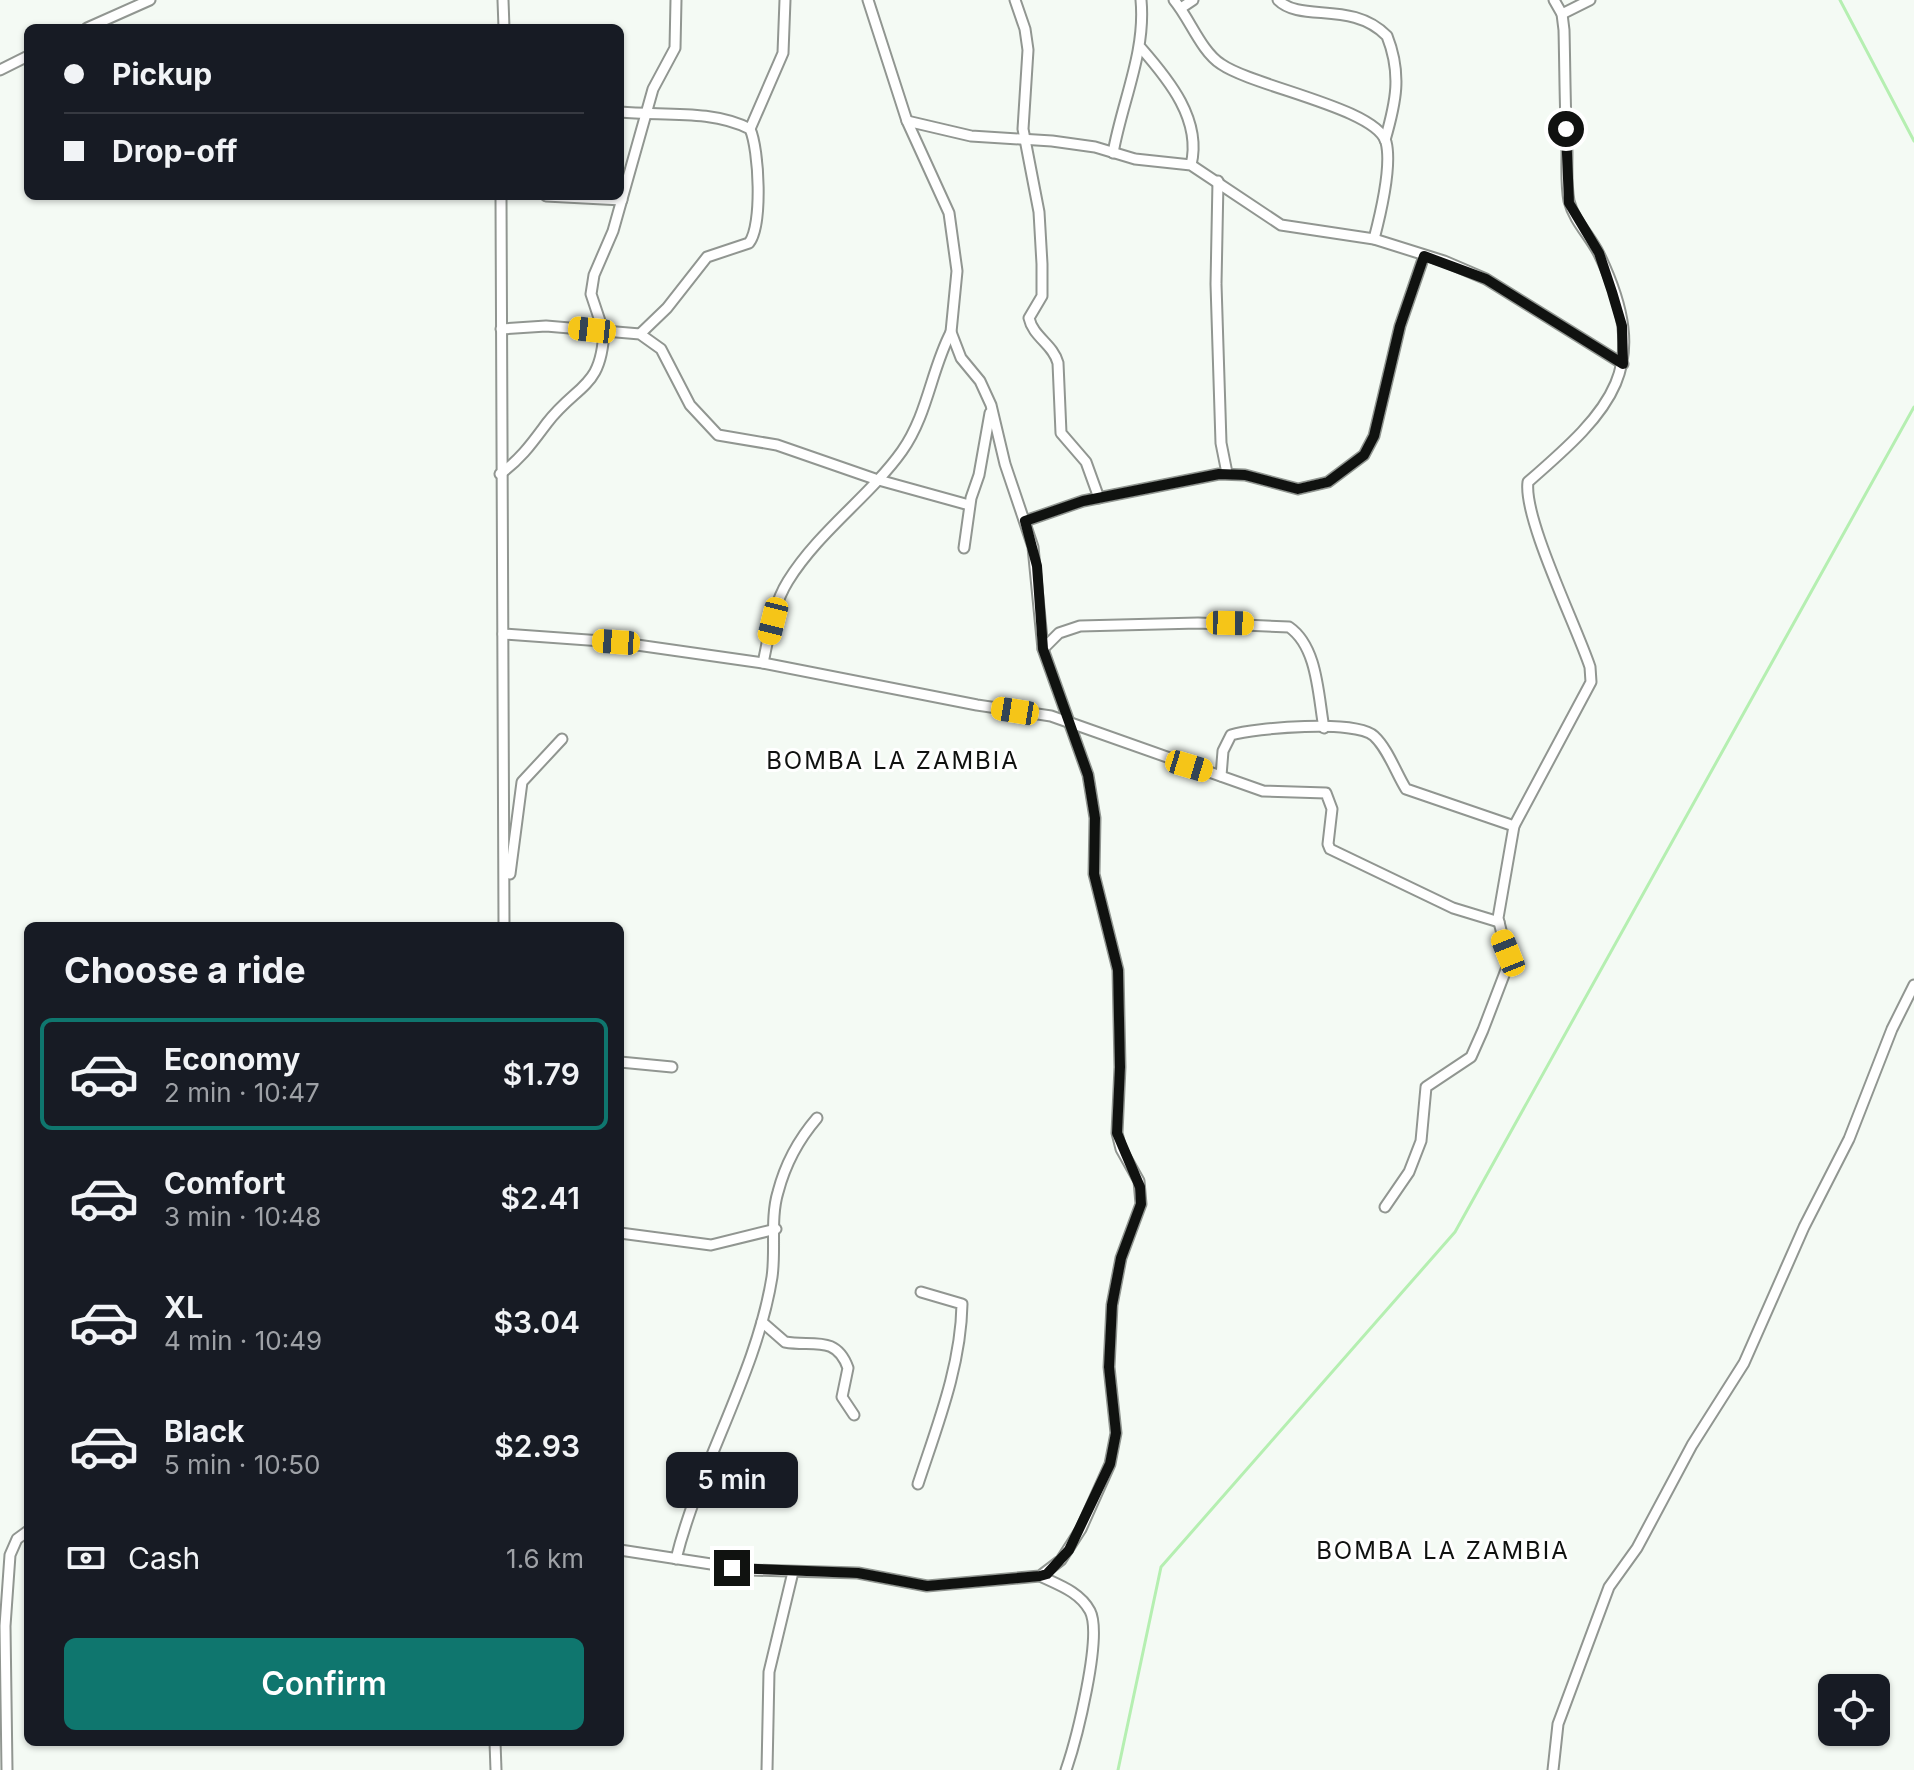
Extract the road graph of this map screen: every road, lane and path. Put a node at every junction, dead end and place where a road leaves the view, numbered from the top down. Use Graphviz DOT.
graph roads {
  1 [pos="150,0"];
  2 [pos="503,0"];
  3 [pos="676,0"];
  4 [pos="785,0"];
  5 [pos="868,0"];
  6 [pos="1015,0"];
  7 [pos="1141,0"];
  8 [pos="1193,0"];
  9 [pos="1278,0"];
  10 [pos="1554,0"];
  11 [pos="1590,0"];
  12 [pos="1177,4"];
  13 [pos="1562,14"];
  14 [pos="96,24"];
  15 [pos="504,24"];
  16 [pos="1141,48"];
  17 [pos="24,58"];
  18 [pos="0,70"];
  19 [pos="624,112"];
  20 [pos="644,115"];
  21 [pos="907,121"];
  22 [pos="750,129"];
  23 [pos="1025,139"];
  24 [pos="1385,140"];
  25 [pos="1113,153"];
  26 [pos="1191,165"];
  27 [pos="1218,181"];
  28 [pos="624,192"];
  29 [pos="501,200"];
  30 [pos="622,200"];
  31 [pos="1374,239"];
  32 [pos="1424,256"];
  33 [pos="501,329"];
  34 [pos="604,330"];
  35 [pos="951,332"];
  36 [pos="640,334"];
  37 [pos="1623,364"];
  38 [pos="991,405"];
  39 [pos="1227,473"];
  40 [pos="500,474"];
  41 [pos="875,479"];
  42 [pos="1099,498"];
  43 [pos="969,505"];
  44 [pos="1025,521"];
  45 [pos="964,548"];
  46 [pos="503,634"];
  47 [pos="1043,649"];
  48 [pos="763,663"];
  49 [pos="1071,725"];
  50 [pos="1324,728"];
  51 [pos="562,739"];
  52 [pos="1221,776"];
  53 [pos="1514,826"];
  54 [pos="509,878"];
  55 [pos="504,922"];
  56 [pos="1499,922"];
  57 [pos="1914,985"];
  58 [pos="624,1062"];
  59 [pos="672,1067"];
  60 [pos="817,1118"];
  61 [pos="1385,1207"];
  62 [pos="776,1229"];
  63 [pos="624,1234"];
  64 [pos="921,1292"];
  65 [pos="762,1322"];
  66 [pos="854,1415"];
  67 [pos="918,1484"];
  68 [pos="24,1534"];
  69 [pos="624,1551"];
  70 [pos="676,1559"];
  71 [pos="793,1572"];
  72 [pos="1040,1576"];
  73 [pos="495,1746"];
  74 [pos="7,1770"];
  75 [pos="496,1770"];
  76 [pos="767,1770"];
  77 [pos="1066,1770"];
  78 [pos="1553,1770"];
  1 -- 14 [label="street"];
  2 -- 15 [label="street"];
  3 -- 20 [label="street"];
  4 -- 22 [label="street"];
  5 -- 21 [label="street"];
  6 -- 23 [label="street"];
  7 -- 16 [label="street"];
  8 -- 12 [label="street"];
  9 -- 24 [label="street"];
  10 -- 13 [label="street"];
  11 -- 13 [label="street"];
  12 -- 24 [label="street"];
  13 -- 37 [label="street"];
  16 -- 25 [label="street"];
  16 -- 26 [label="street"];
  17 -- 18 [label="street"];
  19 -- 20 [label="street"];
  20 -- 22 [label="street"];
  20 -- 28 [label="street"];
  21 -- 23 [label="street"];
  21 -- 35 [label="street"];
  22 -- 36 [label="street"];
  23 -- 25 [label="street"];
  23 -- 42 [label="street"];
  24 -- 31 [label="street"];
  25 -- 26 [label="street"];
  26 -- 27 [label="street"];
  27 -- 31 [label="street"];
  27 -- 39 [label="street"];
  29 -- 33 [label="street"];
  30 -- 34 [label="street"];
  31 -- 32 [label="street"];
  32 -- 37 [label="street"];
  32 -- 39 [label="street"];
  33 -- 34 [label="street"];
  33 -- 40 [label="street"];
  34 -- 36 [label="street"];
  34 -- 40 [label="street"];
  35 -- 38 [label="street"];
  35 -- 41 [label="street"];
  36 -- 41 [label="street"];
  37 -- 53 [label="street"];
  38 -- 43 [label="street"];
  38 -- 44 [label="street"];
  39 -- 42 [label="street"];
  40 -- 46 [label="street"];
  41 -- 43 [label="street"];
  41 -- 48 [label="street"];
  42 -- 44 [label="street"];
  43 -- 45 [label="street"];
  44 -- 47 [label="street"];
  46 -- 48 [label="street"];
  46 -- 55 [label="street"];
  47 -- 49 [label="street"];
  47 -- 50 [label="street"];
  48 -- 49 [label="street"];
  49 -- 52 [label="street"];
  49 -- 72 [label="street"];
  50 -- 52 [label="street"];
  50 -- 53 [label="street"];
  51 -- 54 [label="street"];
  52 -- 56 [label="street"];
  53 -- 56 [label="street"];
  56 -- 61 [label="street"];
  57 -- 78 [label="street"];
  58 -- 59 [label="street"];
  60 -- 62 [label="street"];
  62 -- 63 [label="street"];
  62 -- 65 [label="street"];
  64 -- 67 [label="street"];
  65 -- 66 [label="street"];
  65 -- 70 [label="street"];
  68 -- 74 [label="street"];
  69 -- 70 [label="street"];
  70 -- 71 [label="street"];
  71 -- 72 [label="street"];
  71 -- 76 [label="street"];
  72 -- 77 [label="street"];
  73 -- 75 [label="street"];
}
